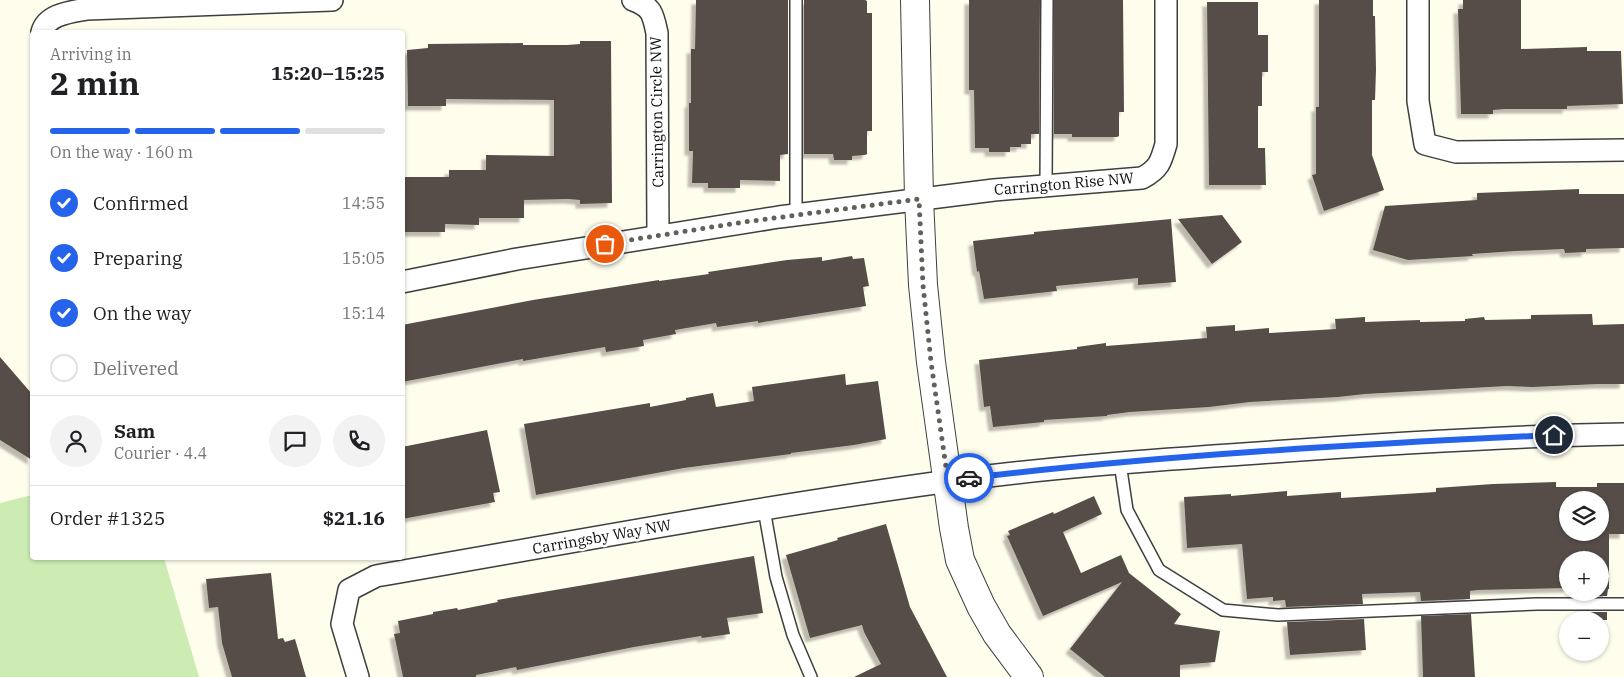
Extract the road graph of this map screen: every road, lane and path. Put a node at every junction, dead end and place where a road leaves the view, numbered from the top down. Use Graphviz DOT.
graph roads {
  1 [pos="332,0"];
  2 [pos="633,0"];
  3 [pos="796,0"];
  4 [pos="915,0"];
  5 [pos="1047,0"];
  6 [pos="1166,0"];
  7 [pos="1418,0"];
  8 [pos="95,4"];
  9 [pos="42,30"];
  10 [pos="1624,150"];
  11 [pos="1046,185"];
  12 [pos="919,199"];
  13 [pos="796,215"];
  14 [pos="658,236"];
  15 [pos="405,281"];
  16 [pos="1624,434"];
  17 [pos="1120,463"];
  18 [pos="948,481"];
  19 [pos="764,509"];
  20 [pos="1624,604"];
  21 [pos="358,677"];
  22 [pos="811,677"];
  23 [pos="1028,677"];
  1 -- 8 [label="street"];
  2 -- 14 [label="street, Carrington Circle NW"];
  3 -- 13 [label="lane"];
  4 -- 12 [label="street"];
  5 -- 11 [label="lane"];
  6 -- 11 [label="street, Carrington Rise NW"];
  7 -- 10 [label="street"];
  8 -- 9 [label="street"];
  11 -- 12 [label="street, Carrington Rise NW"];
  12 -- 13 [label="street"];
  12 -- 18 [label="street"];
  13 -- 14 [label="street"];
  14 -- 15 [label="street"];
  16 -- 17 [label="street, Carringsby Way NW"];
  17 -- 18 [label="street, Carringsby Way NW"];
  17 -- 20 [label="lane"];
  18 -- 19 [label="street, Carringsby Way NW"];
  18 -- 23 [label="street"];
  19 -- 21 [label="street, Carringsby Way NW"];
  19 -- 22 [label="lane"];
}
